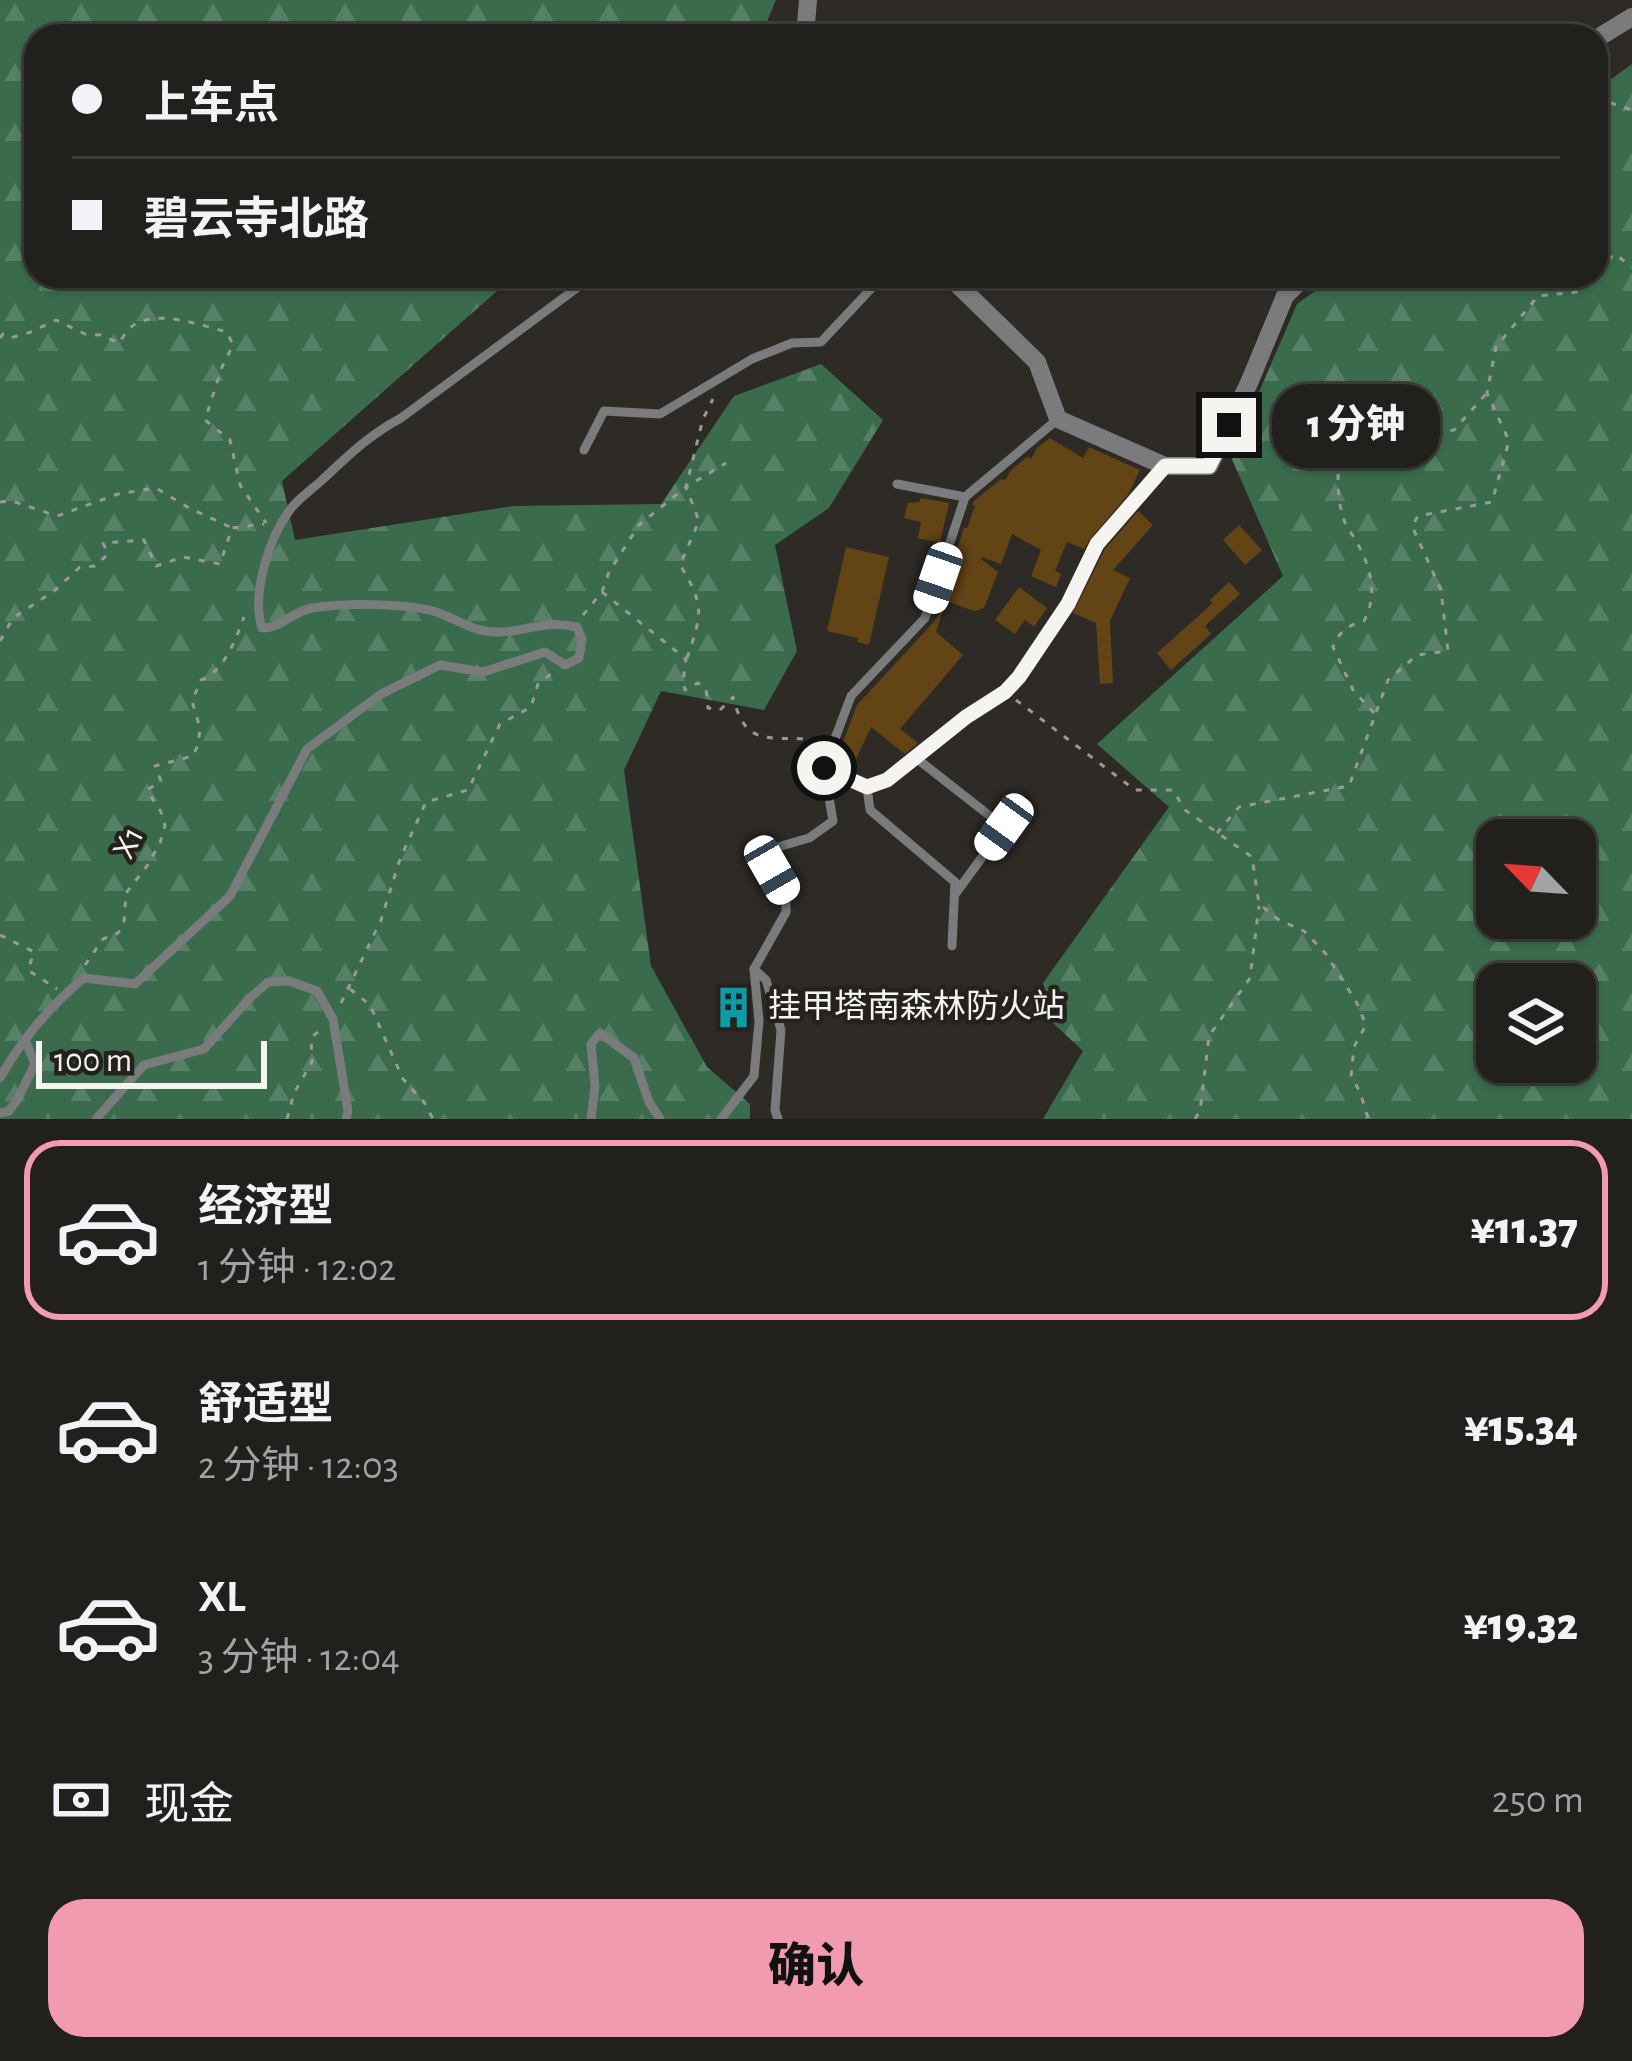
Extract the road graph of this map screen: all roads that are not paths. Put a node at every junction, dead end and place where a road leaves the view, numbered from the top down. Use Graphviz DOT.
graph roads {
  1 [pos="577,288"];
  2 [pos="872,288"];
  3 [pos="961,288"];
  4 [pos="1293,288"];
  5 [pos="1058,419"];
  6 [pos="584,451"];
  7 [pos="1165,466"];
  8 [pos="897,484"];
  9 [pos="965,497"];
  10 [pos="916,758"];
  11 [pos="824,768"];
  12 [pos="867,787"];
  13 [pos="956,892"];
  14 [pos="952,946"];
  15 [pos="754,968"];
  16 [pos="26,1042"];
  17 [pos="0,1078"];
  18 [pos="0,1113"];
  19 [pos="96,1119"];
  20 [pos="346,1119"];
  21 [pos="591,1119"];
  22 [pos="660,1119"];
  23 [pos="721,1119"];
  24 [pos="778,1119"];
  1 -- 16 [label="lane"];
  2 -- 6 [label="lane"];
  3 -- 5 [label="street"];
  4 -- 7 [label="street"];
  5 -- 7 [label="street"];
  5 -- 9 [label="lane"];
  7 -- 10 [label="lane"];
  8 -- 9 [label="lane"];
  9 -- 11 [label="lane"];
  10 -- 12 [label="lane"];
  10 -- 13 [label="lane"];
  11 -- 12 [label="lane"];
  11 -- 15 [label="lane"];
  12 -- 13 [label="lane"];
  13 -- 14 [label="lane"];
  15 -- 23 [label="lane"];
  15 -- 24 [label="lane"];
  16 -- 17 [label="lane"];
  16 -- 18 [label="lane"];
  19 -- 20 [label="lane"];
  21 -- 22 [label="lane"];
}
